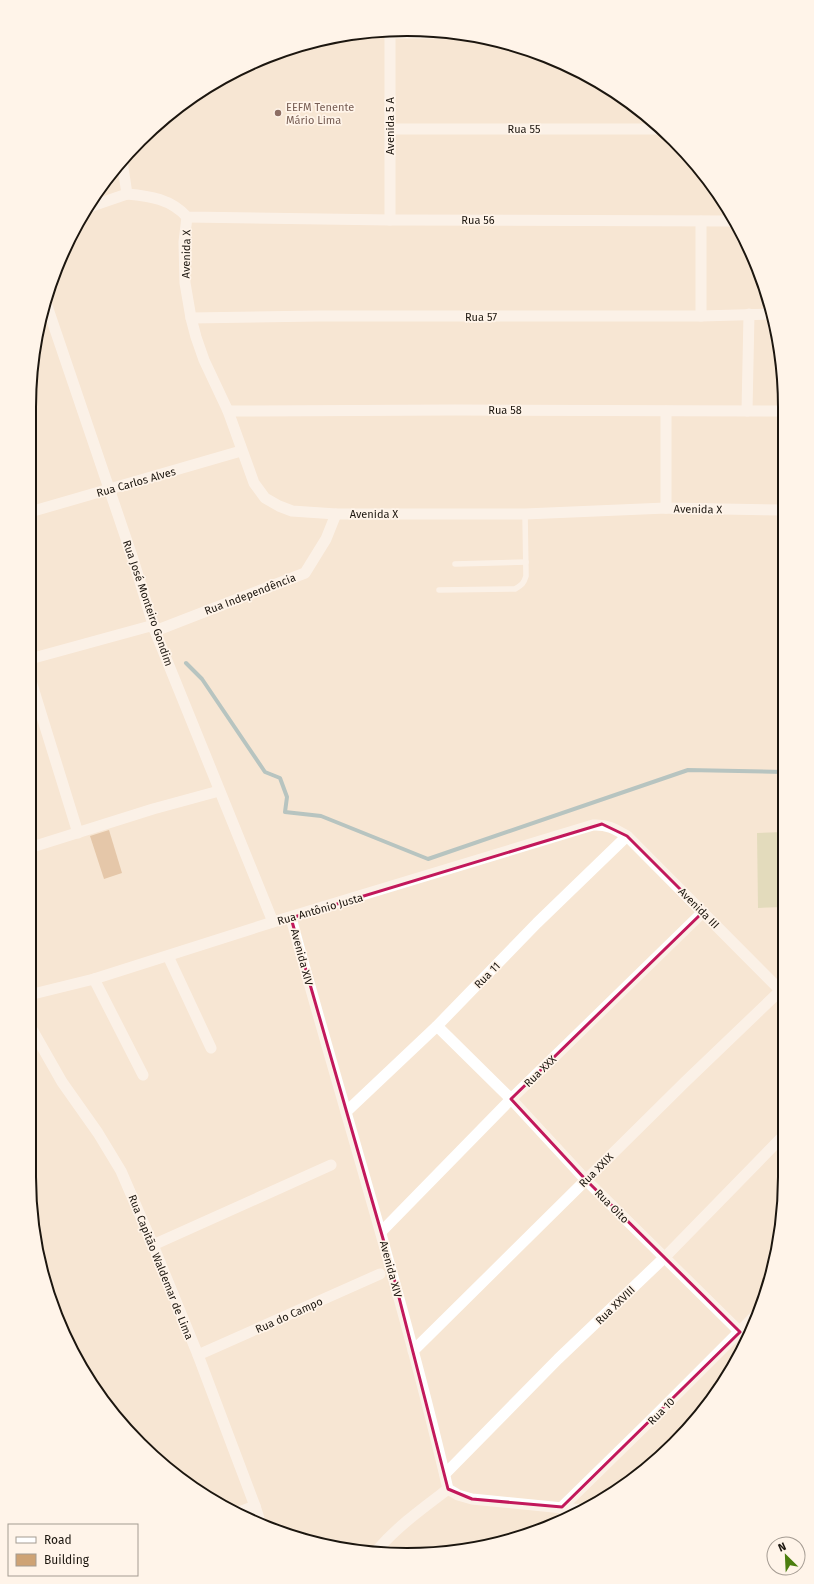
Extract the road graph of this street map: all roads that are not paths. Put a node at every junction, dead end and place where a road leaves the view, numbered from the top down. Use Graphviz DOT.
graph roads {
  1 [pos="390,37"];
  2 [pos="390,129"];
  3 [pos="653,129"];
  4 [pos="123,168"];
  5 [pos="127,194"];
  6 [pos="97,204"];
  7 [pos="187,217"];
  8 [pos="390,220"];
  9 [pos="701,221"];
  10 [pos="727,221"];
  11 [pos="49,311"];
  12 [pos="749,314"];
  13 [pos="766,314"];
  14 [pos="701,316"];
  15 [pos="191,318"];
  16 [pos="666,411"];
  17 [pos="747,411"];
  18 [pos="778,411"];
  19 [pos="228,412"];
  20 [pos="241,451"];
  21 [pos="109,489"];
  22 [pos="666,508"];
  23 [pos="36,510"];
  24 [pos="778,510"];
  25 [pos="336,514"];
  26 [pos="525,514"];
  27 [pos="526,562"];
  28 [pos="455,564"];
  29 [pos="439,590"];
  30 [pos="155,628"];
  31 [pos="36,658"];
  32 [pos="36,697"];
  33 [pos="219,791"];
  34 [pos="610,826"];
  35 [pos="78,833"];
  36 [pos="627,836"];
  37 [pos="36,846"];
  38 [pos="703,912"];
  39 [pos="291,918"];
  40 [pos="273,922"];
  41 [pos="168,956"];
  42 [pos="94,979"];
  43 [pos="778,988"];
  44 [pos="36,993"];
  45 [pos="778,996"];
  46 [pos="437,1026"];
  47 [pos="36,1036"];
  48 [pos="211,1048"];
  49 [pos="143,1075"];
  50 [pos="511,1099"];
  51 [pos="346,1112"];
  52 [pos="778,1141"];
  53 [pos="331,1165"];
  54 [pos="586,1180"];
  55 [pos="381,1232"];
  56 [pos="153,1245"];
  57 [pos="665,1257"];
  58 [pos="380,1274"];
  59 [pos="748,1324"];
  60 [pos="740,1332"];
  61 [pos="413,1351"];
  62 [pos="198,1355"];
  63 [pos="445,1474"];
  64 [pos="448,1489"];
  65 [pos="255,1506"];
  66 [pos="562,1507"];
  67 [pos="573,1509"];
  68 [pos="244,1510"];
  69 [pos="258,1517"];
  70 [pos="380,1547"];
  1 -- 2 [label="street, Avenida 5 A"];
  2 -- 3 [label="street, Rua 55"];
  2 -- 8 [label="street, Avenida 5 A"];
  4 -- 5 [label="street"];
  5 -- 6 [label="street"];
  5 -- 7 [label="street"];
  7 -- 8 [label="street, Rua 56"];
  7 -- 15 [label="street, Avenida X"];
  8 -- 9 [label="street, Rua 56"];
  9 -- 10 [label="street, Rua 56"];
  9 -- 14 [label="street"];
  11 -- 21 [label="street, Rua José Monteiro Gondim"];
  12 -- 13 [label="street, Rua 57"];
  12 -- 14 [label="street, Rua 57"];
  12 -- 17 [label="street"];
  14 -- 15 [label="street, Rua 57"];
  15 -- 19 [label="street, Avenida X"];
  16 -- 17 [label="street, Rua 58"];
  16 -- 19 [label="street, Rua 58"];
  16 -- 22 [label="street"];
  17 -- 18 [label="street, Rua 58"];
  19 -- 20 [label="street, Avenida X"];
  20 -- 21 [label="street, Rua Carlos Alves"];
  20 -- 25 [label="street, Avenida X"];
  21 -- 23 [label="street, Rua Carlos Alves"];
  21 -- 30 [label="street, Rua José Monteiro Gondim"];
  22 -- 24 [label="street, Avenida X"];
  22 -- 26 [label="street, Avenida X"];
  25 -- 26 [label="street, Avenida X"];
  25 -- 30 [label="street, Rua Independência"];
  26 -- 27 [label="lane"];
  27 -- 28 [label="lane"];
  27 -- 29 [label="lane"];
  30 -- 31 [label="street, Rua Independência"];
  30 -- 33 [label="street, Rua José Monteiro Gondim"];
  32 -- 35 [label="street"];
  33 -- 35 [label="street"];
  33 -- 40 [label="street, Rua José Monteiro Gondim"];
  34 -- 36 [label="street, Avenida III"];
  34 -- 39 [label="street, Rua Antônio Justa"];
  35 -- 37 [label="street"];
  36 -- 38 [label="street, Avenida III"];
  36 -- 46 [label="street, Rua 11"];
  38 -- 43 [label="street, Avenida III"];
  38 -- 50 [label="street, Rua XXX"];
  39 -- 40 [label="street, Rua Antônio Justa"];
  39 -- 51 [label="street, Avenida XIV"];
  40 -- 41 [label="street, Rua Antônio Justa"];
  41 -- 42 [label="street, Rua Antônio Justa"];
  41 -- 48 [label="street"];
  42 -- 44 [label="street, Rua Antônio Justa"];
  42 -- 49 [label="street"];
  45 -- 54 [label="street, Rua XXIX"];
  46 -- 50 [label="street, Rua Oito"];
  46 -- 51 [label="street, Rua 11"];
  47 -- 56 [label="street, Rua Capitão Waldemar de Lima"];
  50 -- 54 [label="street, Rua Oito"];
  50 -- 55 [label="street, Rua XXX"];
  51 -- 55 [label="street, Avenida XIV"];
  52 -- 57 [label="street, Rua XXVIII"];
  53 -- 56 [label="street"];
  54 -- 57 [label="street, Rua Oito"];
  54 -- 61 [label="street, Rua XXIX"];
  55 -- 61 [label="street, Avenida XIV"];
  56 -- 62 [label="street, Rua Capitão Waldemar de Lima"];
  57 -- 60 [label="street, Rua Oito"];
  57 -- 63 [label="street, Rua XXVIII"];
  58 -- 62 [label="street, Rua do Campo"];
  59 -- 60 [label="street, Rua 10"];
  60 -- 66 [label="street, Rua 10"];
  61 -- 63 [label="street, Avenida XIV"];
  62 -- 65 [label="street, Rua Capitão Waldemar de Lima"];
  63 -- 64 [label="street, Avenida XIV"];
  64 -- 66 [label="street"];
  64 -- 70 [label="street"];
  65 -- 68 [label="street"];
  65 -- 69 [label="street, Rua Capitão Waldemar de Lima"];
  66 -- 67 [label="street"];
}
